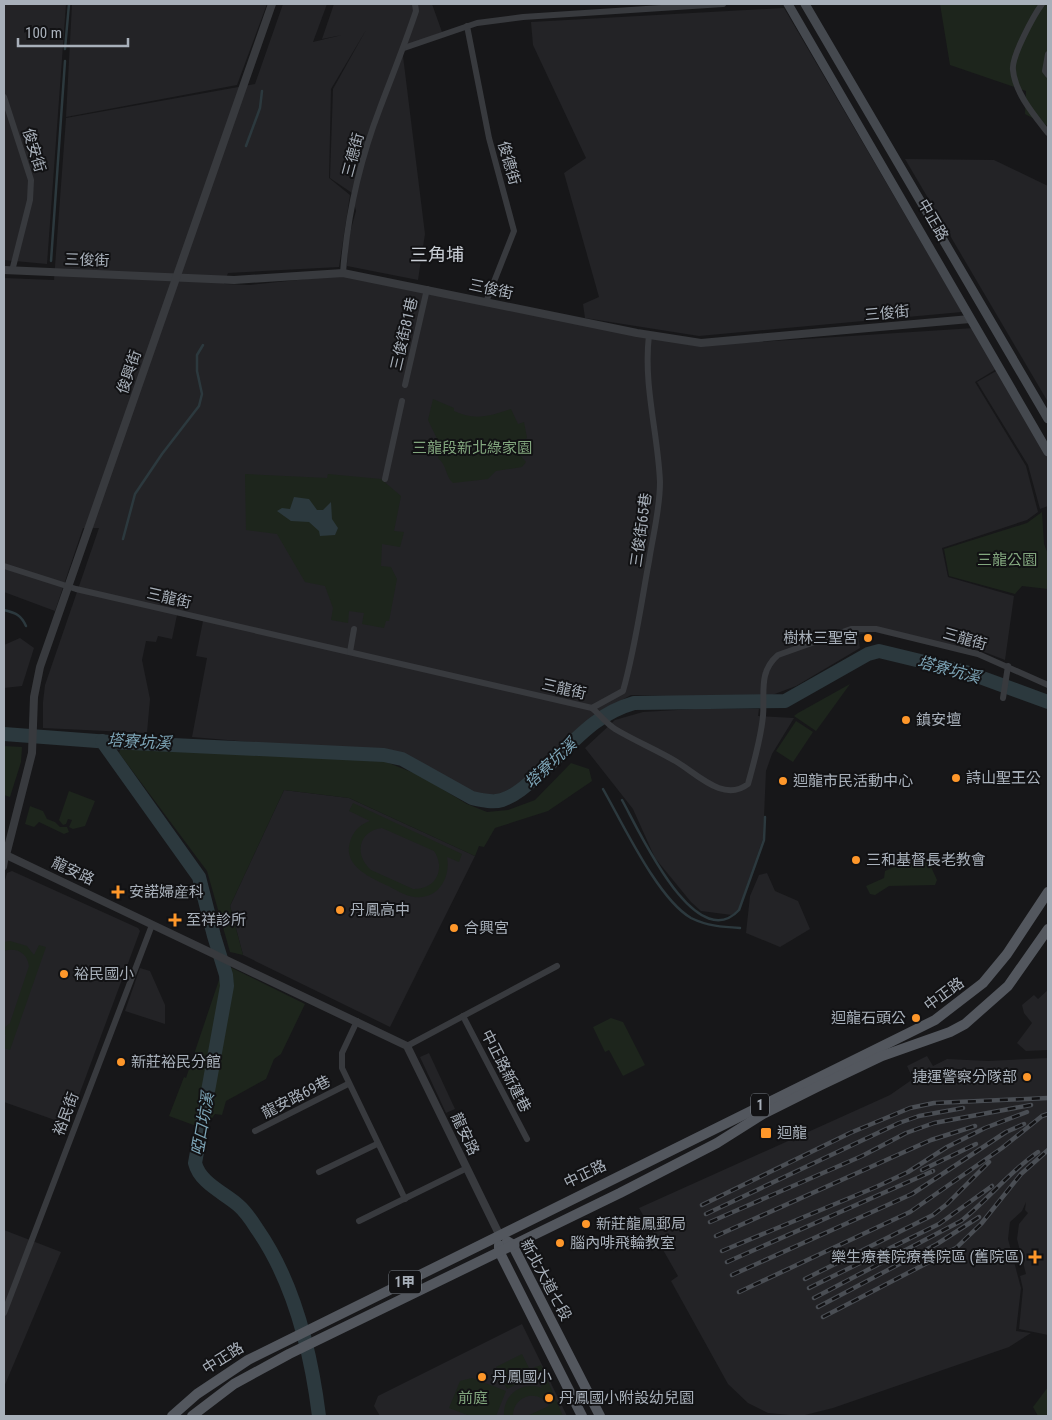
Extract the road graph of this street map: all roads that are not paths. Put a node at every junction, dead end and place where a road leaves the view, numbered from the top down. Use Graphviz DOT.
graph roads {
  1 [pos="272,4"];
  2 [pos="415,4"];
  3 [pos="723,4"];
  4 [pos="788,4"];
  5 [pos="804,4"];
  6 [pos="1045,4"];
  7 [pos="467,26"];
  8 [pos="404,48"];
  9 [pos="1048,54"];
  10 [pos="1048,75"];
  11 [pos="4,97"];
  12 [pos="1048,133"];
  13 [pos="4,270"];
  14 [pos="12,271"];
  15 [pos="343,273"];
  16 [pos="176,277"];
  17 [pos="426,289"];
  18 [pos="486,302"];
  19 [pos="988,316"];
  20 [pos="970,319"];
  21 [pos="649,336"];
  22 [pos="405,385"];
  23 [pos="402,401"];
  24 [pos="1048,419"];
  25 [pos="1048,452"];
  26 [pos="385,479"];
  27 [pos="4,566"];
  28 [pos="68,587"];
  29 [pos="354,629"];
  30 [pos="350,652"];
  31 [pos="1008,666"];
  32 [pos="1048,685"];
  33 [pos="1003,698"];
  34 [pos="594,710"];
  35 [pos="5,854"];
  36 [pos="4,868"];
  37 [pos="1048,892"];
  38 [pos="152,925"];
  39 [pos="1048,929"];
  40 [pos="557,966"];
  41 [pos="463,1016"];
  42 [pos="357,1021"];
  43 [pos="925,1026"];
  44 [pos="933,1038"];
  45 [pos="406,1046"];
  46 [pos="348,1084"];
  47 [pos="254,1132"];
  48 [pos="527,1139"];
  49 [pos="377,1144"];
  50 [pos="467,1168"];
  51 [pos="319,1172"];
  52 [pos="405,1199"];
  53 [pos="359,1221"];
  54 [pos="499,1234"];
  55 [pos="512,1244"];
  56 [pos="499,1251"];
  57 [pos="4,1313"];
  58 [pos="172,1416"];
  59 [pos="192,1416"];
  60 [pos="582,1416"];
  61 [pos="600,1416"];
  1 -- 16 [label="street, 俊興街"];
  2 -- 8 [label="street, 三德街"];
  3 -- 7 [label="street"];
  4 -- 20 [label="main road, 中正路"];
  5 -- 19 [label="main road, 中正路"];
  6 -- 12 [label="street"];
  7 -- 8 [label="street"];
  7 -- 18 [label="street, 俊德街"];
  8 -- 15 [label="street, 三德街"];
  9 -- 10 [label="street"];
  11 -- 14 [label="street, 俊安街"];
  13 -- 14 [label="street, 三俊街"];
  14 -- 16 [label="street, 三俊街"];
  15 -- 16 [label="street, 三俊街"];
  15 -- 17 [label="street, 三俊街"];
  16 -- 28 [label="street, 俊興街"];
  17 -- 18 [label="street, 三俊街"];
  17 -- 22 [label="street, 三俊街81巷"];
  18 -- 21 [label="street, 三俊街"];
  19 -- 20 [label="main road"];
  19 -- 24 [label="main road, 中正路"];
  20 -- 21 [label="street, 三俊街"];
  20 -- 25 [label="main road, 中正路"];
  21 -- 34 [label="street, 三俊街65巷"];
  23 -- 26 [label="street"];
  27 -- 28 [label="street, 三龍街"];
  28 -- 30 [label="street, 三龍街"];
  28 -- 35 [label="street, 俊興街"];
  29 -- 30 [label="street"];
  30 -- 34 [label="street, 三龍街"];
  31 -- 32 [label="street, 三龍街"];
  31 -- 33 [label="street"];
  31 -- 34 [label="street, 三龍街"];
  35 -- 36 [label="street"];
  35 -- 38 [label="street, 龍安路"];
  37 -- 43 [label="main road, 中正路 / 1"];
  38 -- 42 [label="street, 龍安路"];
  38 -- 57 [label="street, 裕民街"];
  39 -- 44 [label="main road, 中正路 / 1"];
  40 -- 41 [label="street"];
  41 -- 45 [label="street"];
  41 -- 48 [label="street, 中正路新建巷"];
  42 -- 45 [label="street"];
  42 -- 46 [label="street, 龍安路69巷"];
  43 -- 44 [label="main road"];
  43 -- 54 [label="main road, 中正路 / 1"];
  44 -- 55 [label="main road, 中正路 / 1"];
  45 -- 50 [label="street, 龍安路"];
  46 -- 47 [label="street, 龍安路69巷"];
  46 -- 49 [label="street, 龍安路69巷"];
  49 -- 51 [label="street"];
  49 -- 52 [label="street, 龍安路69巷"];
  50 -- 52 [label="street"];
  50 -- 54 [label="street, 龍安路"];
  52 -- 53 [label="street"];
  54 -- 55 [label="main road, 新北大道七段"];
  54 -- 56 [label="main road, 新北大道七段"];
  54 -- 58 [label="main road, 中正路 / 1甲"];
  55 -- 56 [label="main road, 中正路 / 1甲"];
  55 -- 61 [label="main road, 新北大道七段"];
  56 -- 59 [label="main road, 中正路 / 1甲"];
  56 -- 60 [label="main road, 新北大道七段"];
}
